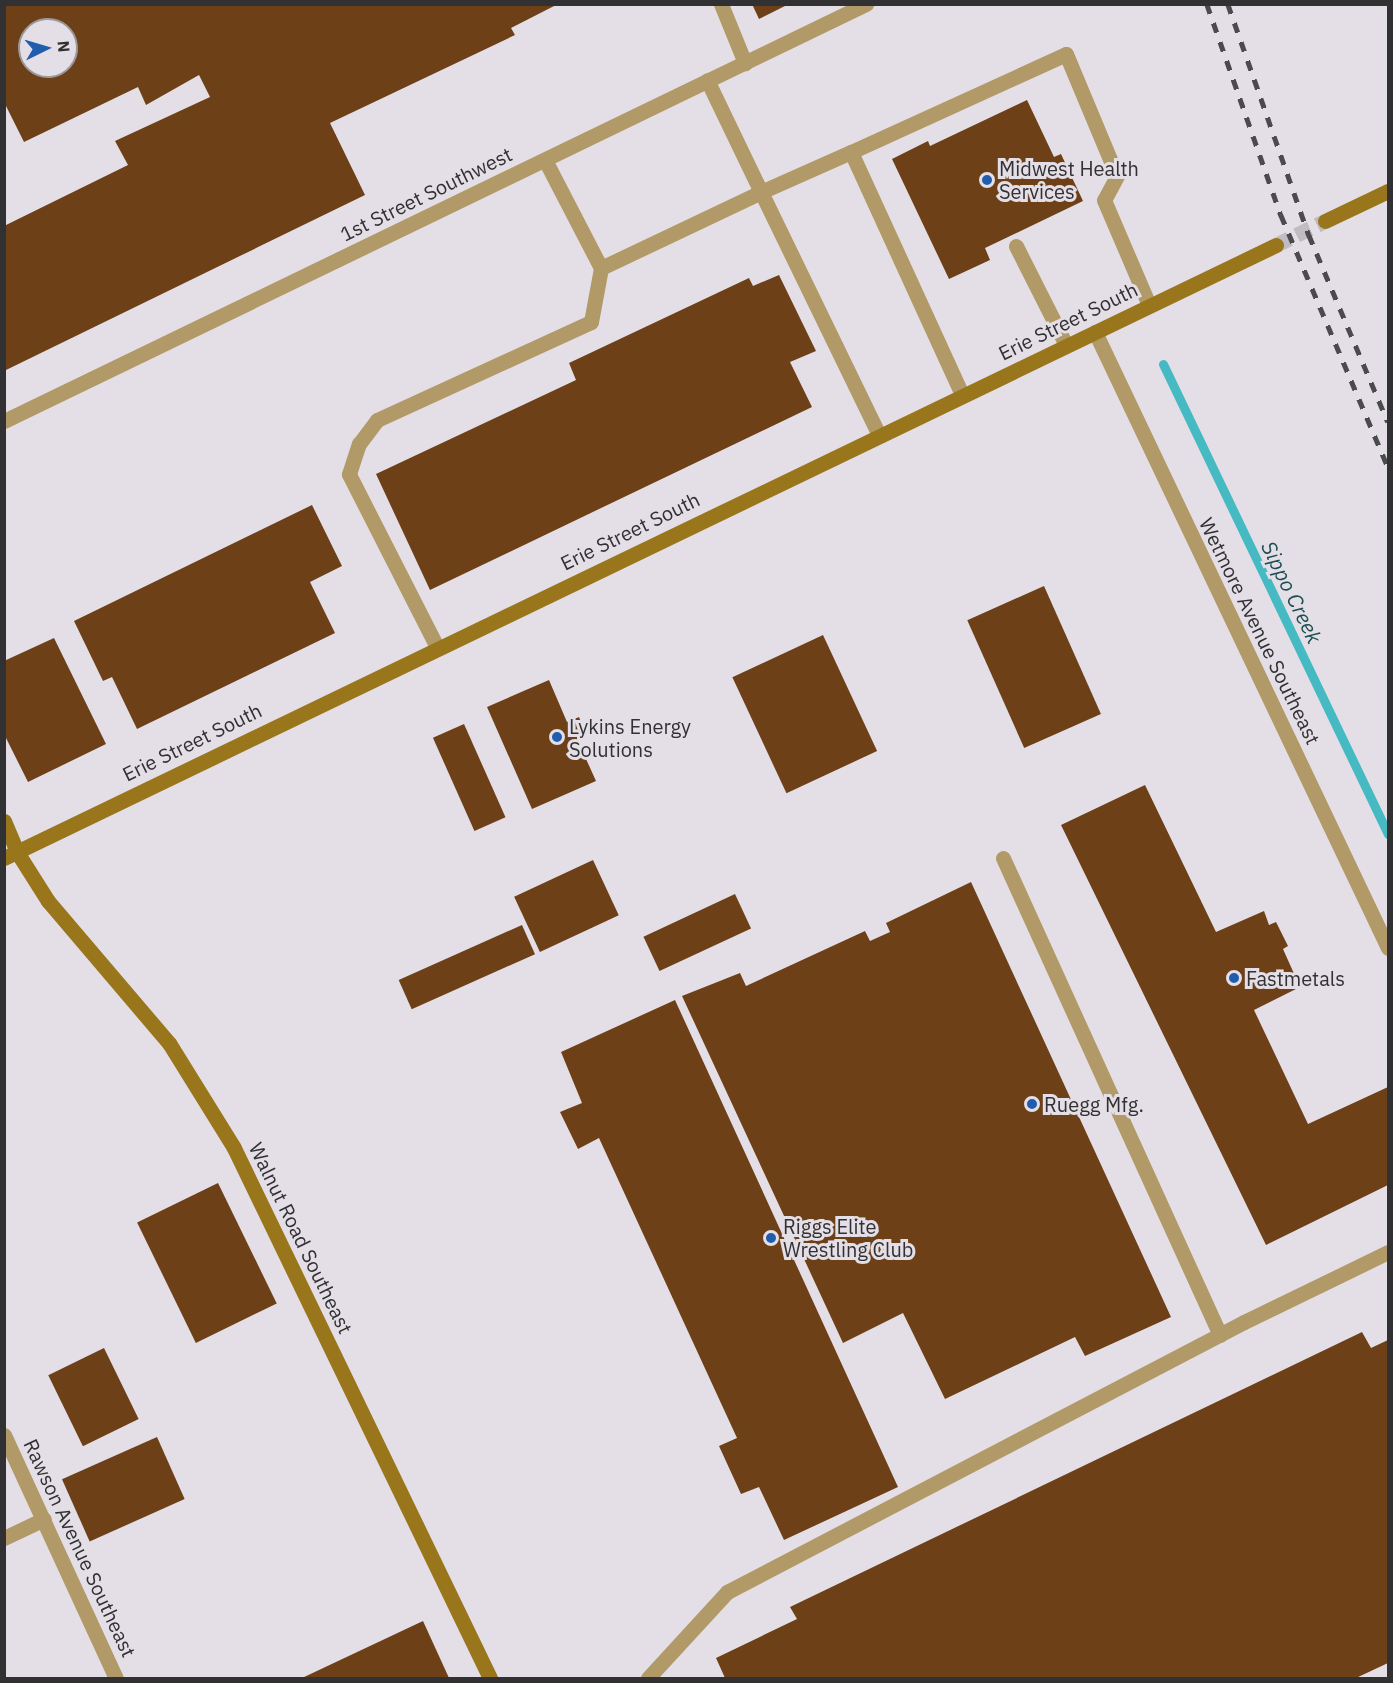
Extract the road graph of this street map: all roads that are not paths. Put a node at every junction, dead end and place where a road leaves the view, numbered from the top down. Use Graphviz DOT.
graph roads {
  1 [pos="721,4"];
  2 [pos="865,5"];
  3 [pos="745,63"];
  4 [pos="707,80"];
  5 [pos="851,152"];
  6 [pos="545,160"];
  7 [pos="1389,191"];
  8 [pos="761,192"];
  9 [pos="1325,221"];
  10 [pos="1016,246"];
  11 [pos="1276,246"];
  12 [pos="602,268"];
  13 [pos="1149,304"];
  14 [pos="1095,332"];
  15 [pos="1066,345"];
  16 [pos="962,395"];
  17 [pos="4,421"];
  18 [pos="879,435"];
  19 [pos="437,647"];
  20 [pos="4,821"];
  21 [pos="11,855"];
  22 [pos="1003,858"];
  23 [pos="1389,948"];
  24 [pos="1389,1252"];
  25 [pos="1220,1335"];
  26 [pos="4,1435"];
  27 [pos="44,1519"];
  28 [pos="4,1538"];
  29 [pos="116,1678"];
  30 [pos="489,1678"];
  31 [pos="648,1678"];
  1 -- 3 [label="street"];
  2 -- 3 [label="street, 1st Street Southwest"];
  3 -- 4 [label="street, 1st Street Southwest"];
  4 -- 6 [label="street, 1st Street Southwest"];
  4 -- 8 [label="street"];
  5 -- 8 [label="street"];
  5 -- 13 [label="street"];
  5 -- 16 [label="street"];
  6 -- 12 [label="street"];
  6 -- 17 [label="street, 1st Street Southwest"];
  7 -- 9 [label="main road"];
  8 -- 12 [label="street"];
  8 -- 18 [label="street"];
  10 -- 15 [label="street"];
  11 -- 13 [label="main road, Erie Street South"];
  12 -- 19 [label="street"];
  13 -- 14 [label="main road, Erie Street South"];
  14 -- 15 [label="main road, Erie Street South"];
  14 -- 23 [label="street, Wetmore Avenue Southeast"];
  15 -- 16 [label="main road, Erie Street South"];
  16 -- 18 [label="main road, Erie Street South"];
  18 -- 19 [label="main road, Erie Street South"];
  19 -- 21 [label="main road, Erie Street South"];
  20 -- 21 [label="main road, Walnut Road Southeast"];
  21 -- 30 [label="main road, Walnut Road Southeast"];
  22 -- 25 [label="street"];
  24 -- 25 [label="street"];
  25 -- 31 [label="street"];
  26 -- 27 [label="street, Rawson Avenue Southeast"];
  27 -- 28 [label="street"];
  27 -- 29 [label="street, Rawson Avenue Southeast"];
}
